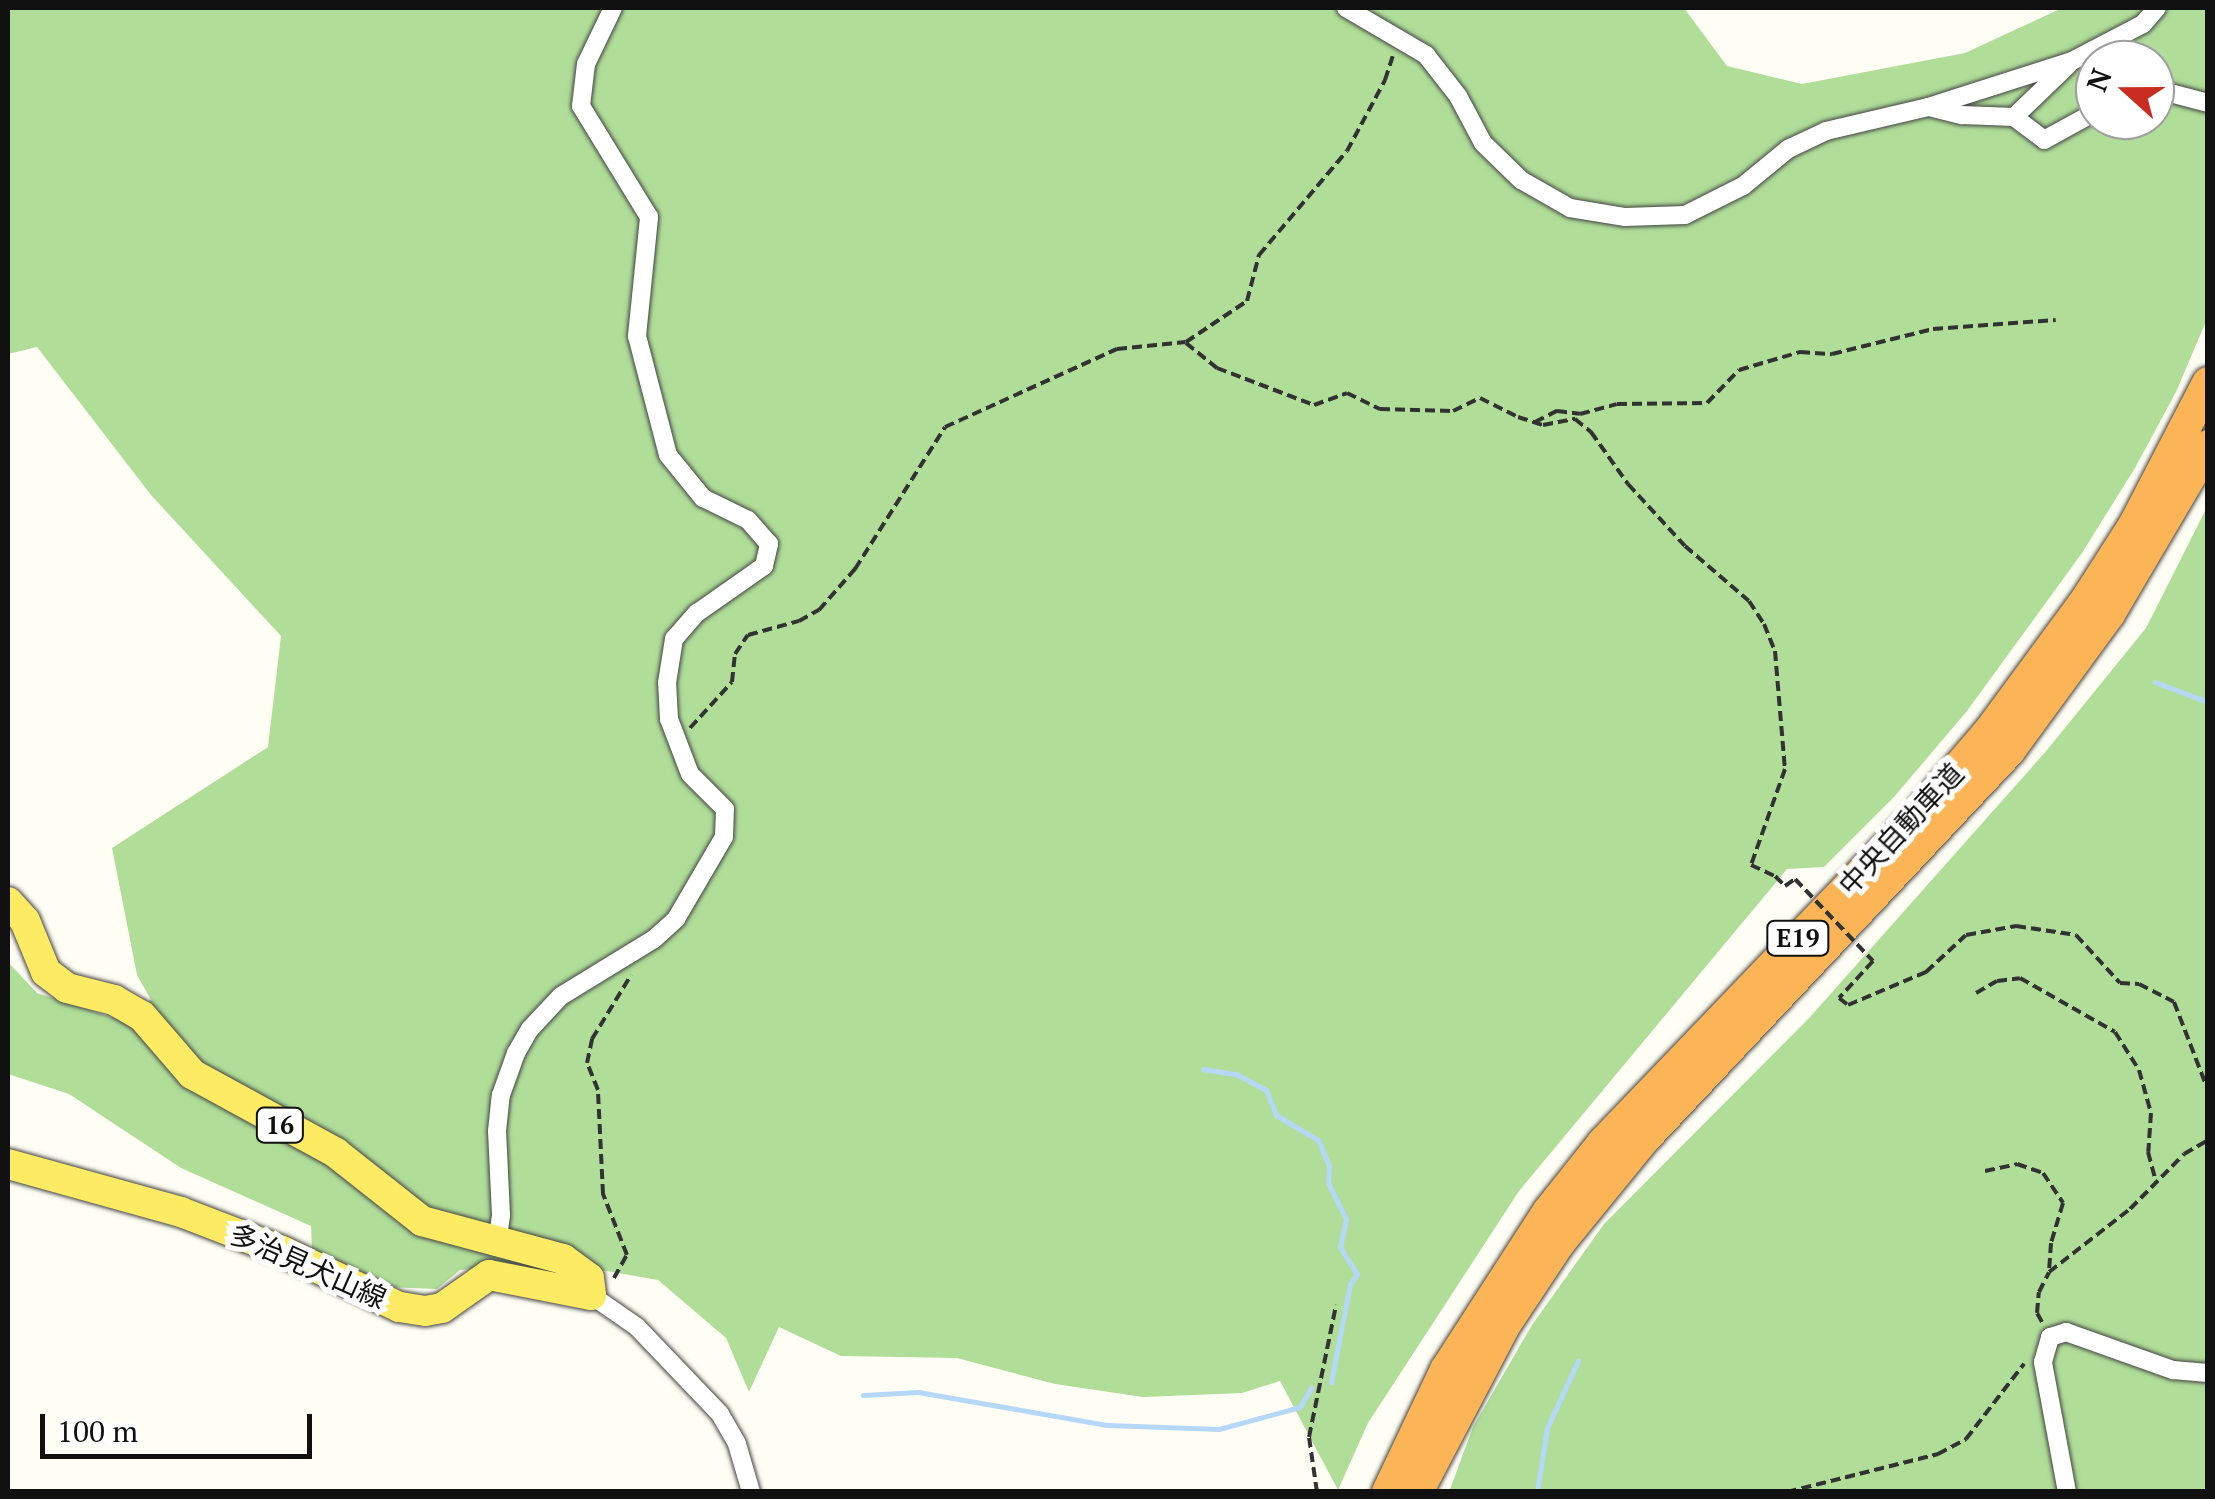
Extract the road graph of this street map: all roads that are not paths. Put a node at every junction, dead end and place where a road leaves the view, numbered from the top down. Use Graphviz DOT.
graph roads {
  1 [pos="613,8"];
  2 [pos="1346,8"];
  3 [pos="2157,8"];
  4 [pos="2072,61"];
  5 [pos="2175,95"];
  6 [pos="2208,104"];
  7 [pos="1928,107"];
  8 [pos="2014,117"];
  9 [pos="2075,123"];
  10 [pos="2208,383"];
  11 [pos="2208,446"];
  12 [pos="8,902"];
  13 [pos="8,1164"];
  14 [pos="497,1244"];
  15 [pos="591,1295"];
  16 [pos="2208,1372"];
  17 [pos="751,1492"];
  18 [pos="1388,1492"];
  19 [pos="1417,1492"];
  20 [pos="2067,1492"];
  1 -- 14 [label="street"];
  2 -- 7 [label="street"];
  3 -- 4 [label="street"];
  4 -- 7 [label="street"];
  4 -- 8 [label="street"];
  5 -- 6 [label="street"];
  7 -- 8 [label="street"];
  8 -- 9 [label="street"];
  10 -- 18 [label="highway, 中央自動車道 / E19"];
  11 -- 19 [label="highway, 中央自動車道 / E19"];
  12 -- 14 [label="main road, 16"];
  13 -- 15 [label="main road, 多治見犬山線"];
  14 -- 15 [label="main road, 16"];
  15 -- 17 [label="street"];
  16 -- 20 [label="street"];
}
